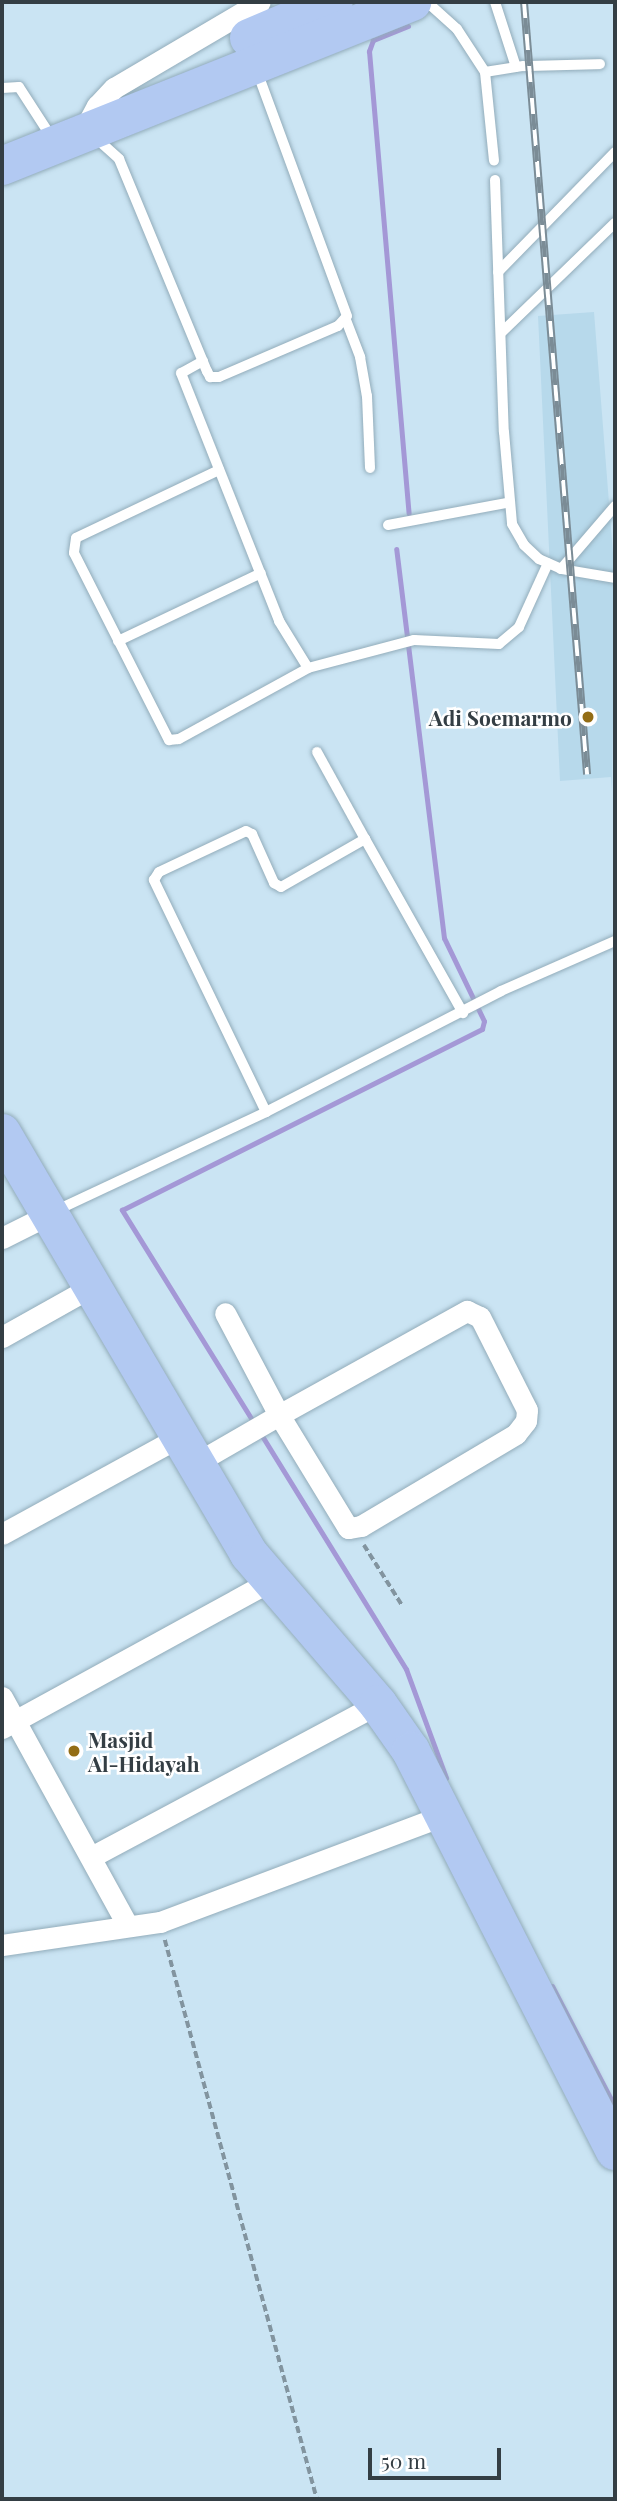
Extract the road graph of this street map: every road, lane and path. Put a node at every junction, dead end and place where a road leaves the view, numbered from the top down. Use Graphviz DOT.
graph roads {
  1 [pos="260,2"];
  2 [pos="334,2"];
  3 [pos="411,2"];
  4 [pos="427,2"];
  5 [pos="495,2"];
  6 [pos="253,63"];
  7 [pos="600,64"];
  8 [pos="516,67"];
  9 [pos="485,72"];
  10 [pos="2,88"];
  11 [pos="69,137"];
  12 [pos="615,152"];
  13 [pos="494,161"];
  14 [pos="2,166"];
  15 [pos="495,180"];
  16 [pos="615,223"];
  17 [pos="498,272"];
  18 [pos="346,320"];
  19 [pos="502,332"];
  20 [pos="203,362"];
  21 [pos="370,468"];
  22 [pos="219,470"];
  23 [pos="507,503"];
  24 [pos="615,506"];
  25 [pos="388,525"];
  26 [pos="548,563"];
  27 [pos="561,569"];
  28 [pos="261,573"];
  29 [pos="615,579"];
  30 [pos="118,641"];
  31 [pos="308,668"];
  32 [pos="317,752"];
  33 [pos="365,839"];
  34 [pos="614,942"];
  35 [pos="463,1013"];
  36 [pos="266,1112"];
  37 [pos="2,1133"];
  38 [pos="50,1214"];
  39 [pos="2,1238"];
  40 [pos="93,1286"];
  41 [pos="225,1313"];
  42 [pos="2,1337"];
  43 [pos="277,1416"];
  44 [pos="188,1450"];
  45 [pos="355,1528"];
  46 [pos="2,1534"];
  47 [pos="271,1581"];
  48 [pos="402,1605"];
  49 [pos="2,1697"];
  50 [pos="378,1704"];
  51 [pos="8,1725"];
  52 [pos="444,1815"];
  53 [pos="93,1856"];
  54 [pos="160,1922"];
  55 [pos="128,1926"];
  56 [pos="2,1945"];
  57 [pos="615,2151"];
  58 [pos="317,2499"];
  1 -- 11 [label="street"];
  2 -- 11 [label="highway"];
  3 -- 6 [label="highway"];
  4 -- 9 [label="lane"];
  5 -- 8 [label="lane"];
  6 -- 11 [label="highway"];
  6 -- 18 [label="lane"];
  7 -- 8 [label="lane"];
  8 -- 9 [label="lane"];
  9 -- 13 [label="lane"];
  10 -- 11 [label="lane"];
  11 -- 14 [label="highway"];
  11 -- 20 [label="lane"];
  12 -- 17 [label="lane"];
  15 -- 17 [label="lane"];
  16 -- 19 [label="lane"];
  17 -- 19 [label="lane"];
  18 -- 20 [label="lane"];
  18 -- 21 [label="lane"];
  19 -- 23 [label="lane"];
  20 -- 22 [label="lane"];
  22 -- 28 [label="lane"];
  22 -- 30 [label="lane"];
  23 -- 25 [label="lane"];
  23 -- 26 [label="lane"];
  24 -- 27 [label="lane"];
  26 -- 27 [label="lane"];
  26 -- 31 [label="lane"];
  27 -- 29 [label="lane"];
  28 -- 30 [label="lane"];
  28 -- 31 [label="lane"];
  30 -- 31 [label="lane"];
  32 -- 33 [label="lane"];
  33 -- 35 [label="lane"];
  33 -- 36 [label="lane"];
  34 -- 35 [label="lane"];
  35 -- 36 [label="lane"];
  36 -- 38 [label="lane"];
  37 -- 38 [label="highway"];
  38 -- 39 [label="street"];
  38 -- 40 [label="highway"];
  40 -- 42 [label="street"];
  40 -- 44 [label="highway"];
  41 -- 43 [label="street"];
  43 -- 44 [label="street"];
  43 -- 45 [label="street"];
  43 -- 45 [label="street"];
  44 -- 46 [label="street"];
  44 -- 47 [label="highway"];
  45 -- 48 [label="path"];
  47 -- 50 [label="highway"];
  47 -- 51 [label="street"];
  49 -- 51 [label="street"];
  50 -- 52 [label="highway"];
  50 -- 53 [label="street"];
  51 -- 53 [label="street"];
  52 -- 54 [label="street"];
  52 -- 57 [label="highway"];
  53 -- 55 [label="street"];
  54 -- 55 [label="street"];
  54 -- 58 [label="path"];
  55 -- 56 [label="street"];
}
